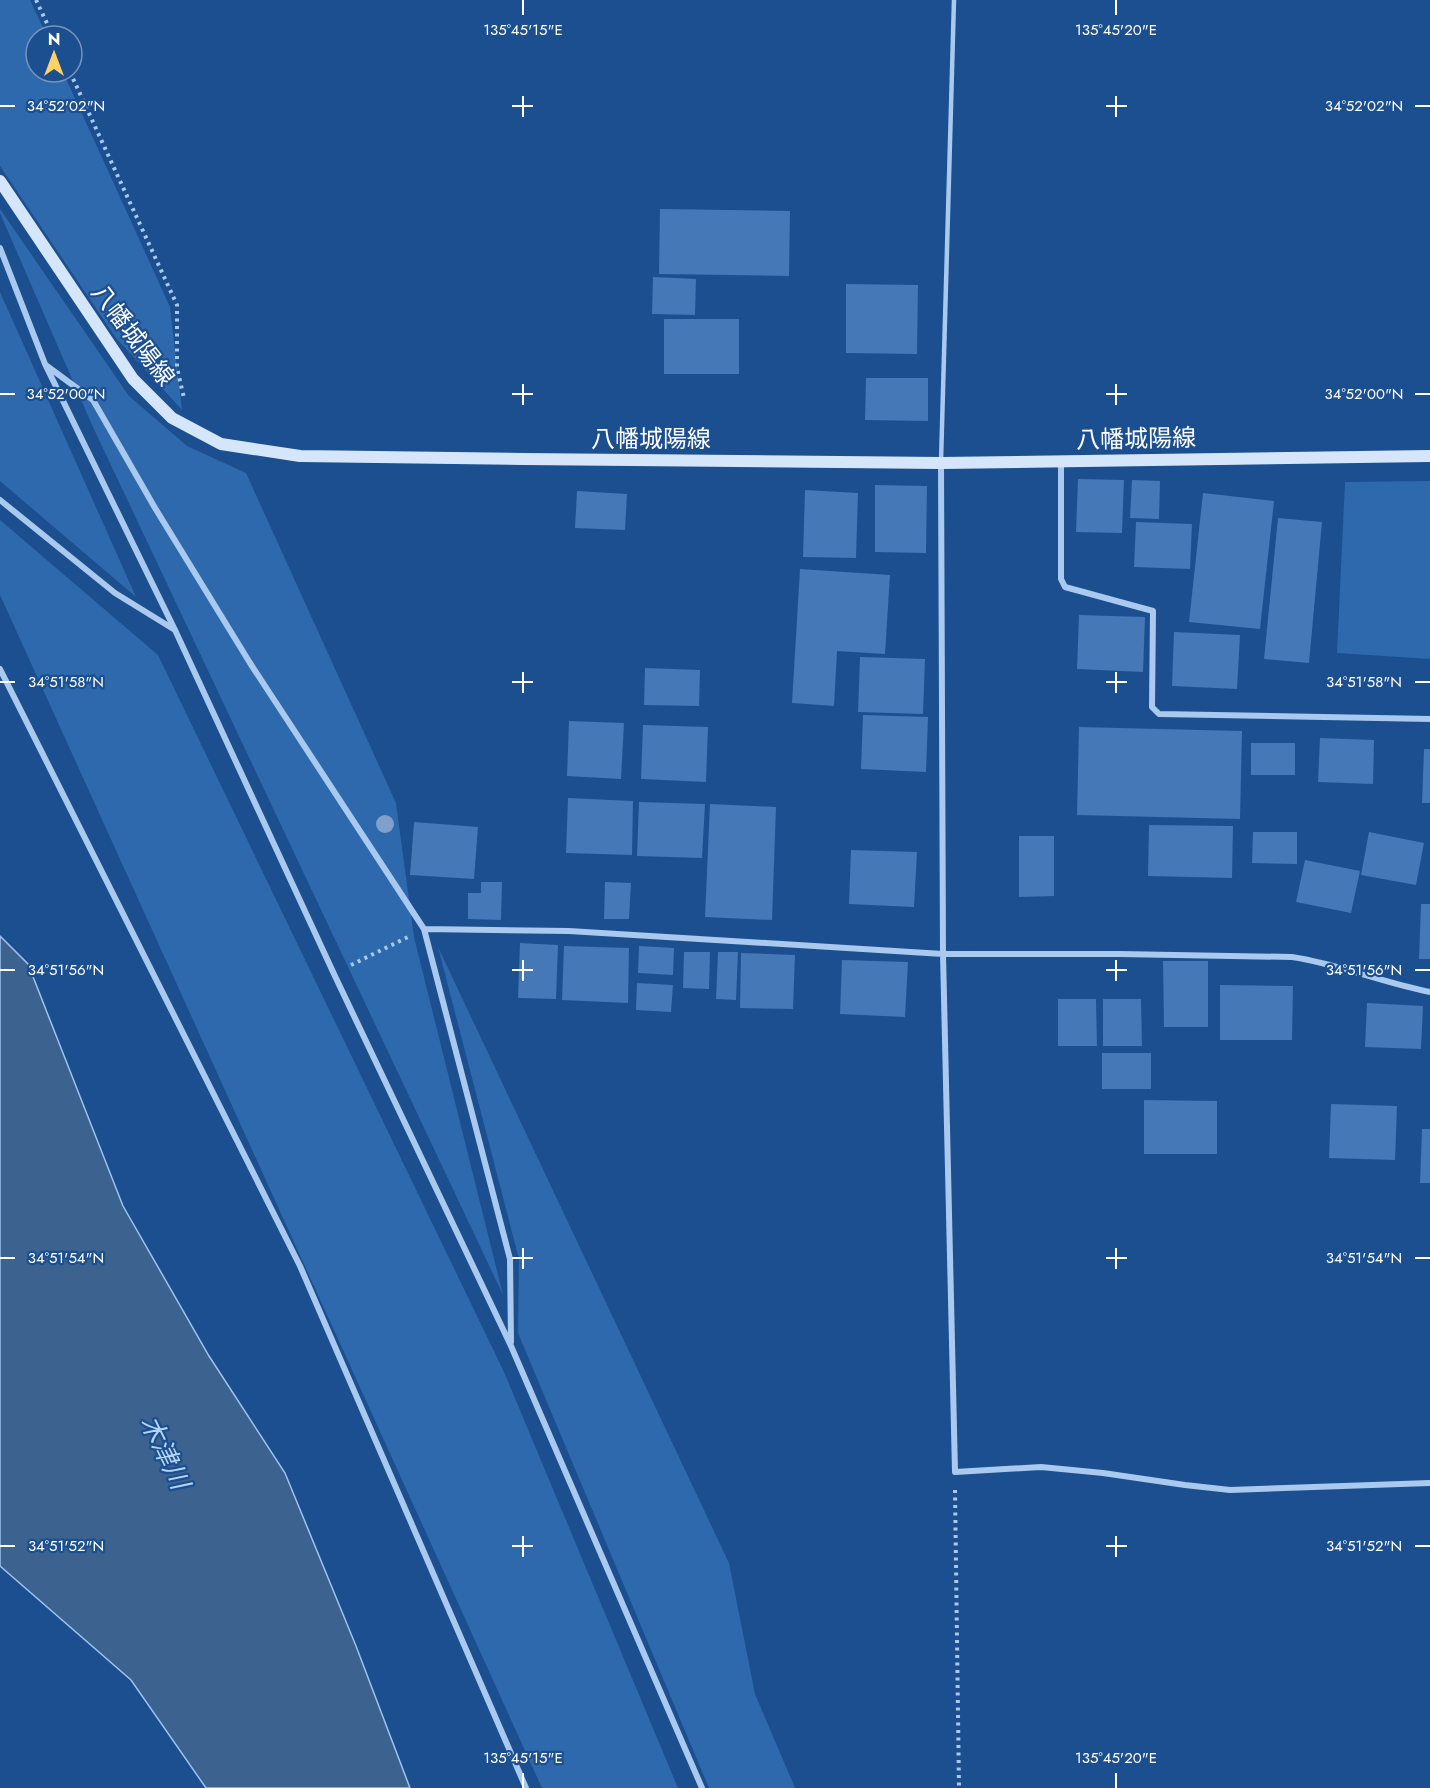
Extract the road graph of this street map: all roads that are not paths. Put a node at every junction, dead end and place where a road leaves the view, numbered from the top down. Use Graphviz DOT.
graph roads {
  1 [pos="954,0"];
  2 [pos="0,181"];
  3 [pos="0,248"];
  4 [pos="45,364"];
  5 [pos="1430,456"];
  6 [pos="1061,461"];
  7 [pos="941,463"];
  8 [pos="0,500"];
  9 [pos="175,630"];
  10 [pos="0,669"];
  11 [pos="1430,719"];
  12 [pos="424,929"];
  13 [pos="943,954"];
  14 [pos="1430,992"];
  15 [pos="511,1346"];
  16 [pos="1430,1483"];
  17 [pos="526,1788"];
  18 [pos="702,1788"];
  1 -- 7 [label="lane"];
  2 -- 7 [label="main road, 八幡城陽線"];
  3 -- 4 [label="street"];
  4 -- 9 [label="street"];
  4 -- 12 [label="street"];
  5 -- 6 [label="main road, 八幡城陽線"];
  6 -- 7 [label="main road, 八幡城陽線"];
  6 -- 11 [label="street"];
  7 -- 13 [label="street"];
  8 -- 9 [label="street"];
  9 -- 15 [label="street"];
  10 -- 17 [label="street"];
  12 -- 13 [label="street"];
  12 -- 15 [label="street"];
  13 -- 14 [label="street"];
  13 -- 16 [label="street"];
  15 -- 18 [label="street"];
}
